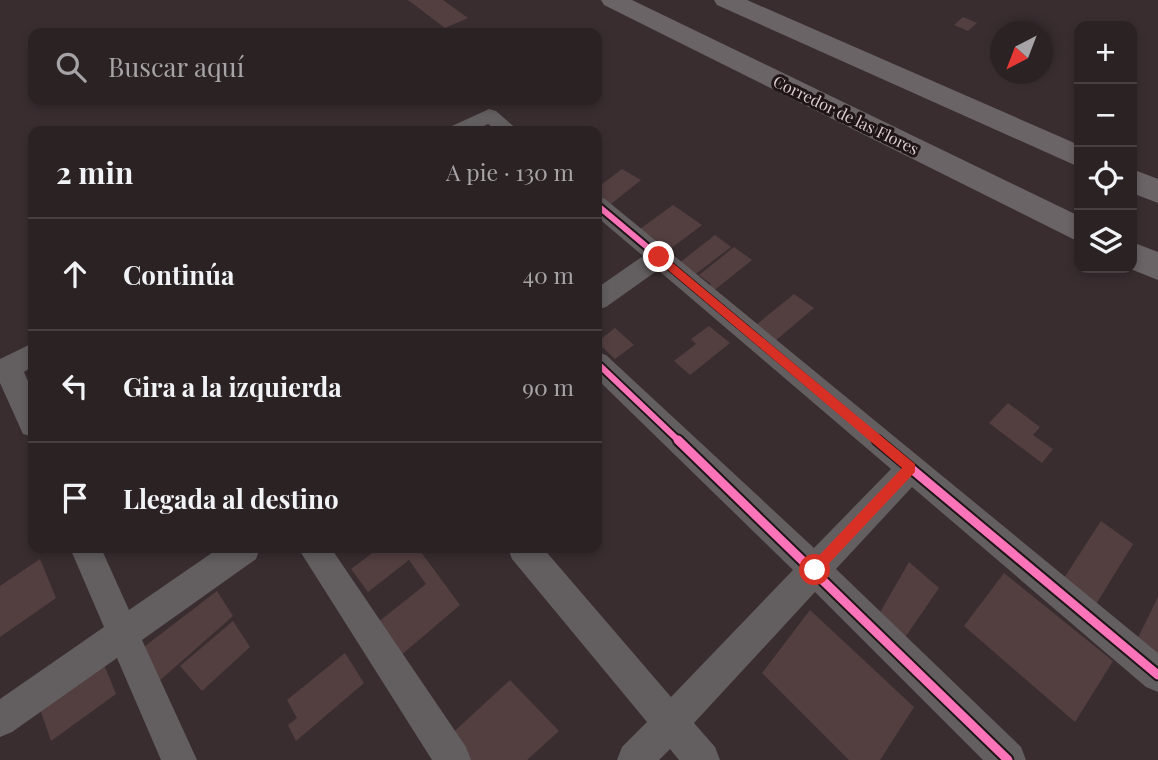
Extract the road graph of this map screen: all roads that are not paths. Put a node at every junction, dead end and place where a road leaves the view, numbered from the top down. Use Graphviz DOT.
graph roads {
  1 [pos="613,0"];
  2 [pos="726,0"];
  3 [pos="468,126"];
  4 [pos="503,126"];
  5 [pos="1074,155"];
  6 [pos="1137,182"];
  7 [pos="1158,192"];
  8 [pos="602,209"];
  9 [pos="1074,228"];
  10 [pos="659,257"];
  11 [pos="1137,257"];
  12 [pos="1158,267"];
  13 [pos="602,297"];
  14 [pos="28,357"];
  15 [pos="602,368"];
  16 [pos="4,369"];
  17 [pos="28,415"];
  18 [pos="911,468"];
  19 [pos="87,553"];
  20 [pos="238,553"];
  21 [pos="316,553"];
  22 [pos="527,553"];
  23 [pos="815,570"];
  24 [pos="122,634"];
  25 [pos="1158,675"];
  26 [pos="0,720"];
  27 [pos="671,722"];
  28 [pos="180,760"];
  29 [pos="453,760"];
  30 [pos="635,760"];
  31 [pos="702,760"];
  32 [pos="1008,760"];
  1 -- 9 [label="highway, Corredor de las Flores"];
  2 -- 5 [label="highway"];
  3 -- 4 [label="street"];
  6 -- 7 [label="highway"];
  8 -- 10 [label="street"];
  10 -- 13 [label="street"];
  10 -- 18 [label="street"];
  11 -- 12 [label="highway"];
  14 -- 16 [label="street"];
  15 -- 23 [label="street"];
  16 -- 17 [label="street"];
  18 -- 23 [label="street"];
  18 -- 25 [label="street"];
  19 -- 24 [label="street"];
  20 -- 24 [label="street"];
  21 -- 29 [label="street"];
  22 -- 27 [label="street"];
  23 -- 27 [label="street"];
  23 -- 32 [label="street"];
  24 -- 26 [label="street"];
  24 -- 28 [label="street"];
  27 -- 30 [label="street"];
  27 -- 31 [label="street"];
}
